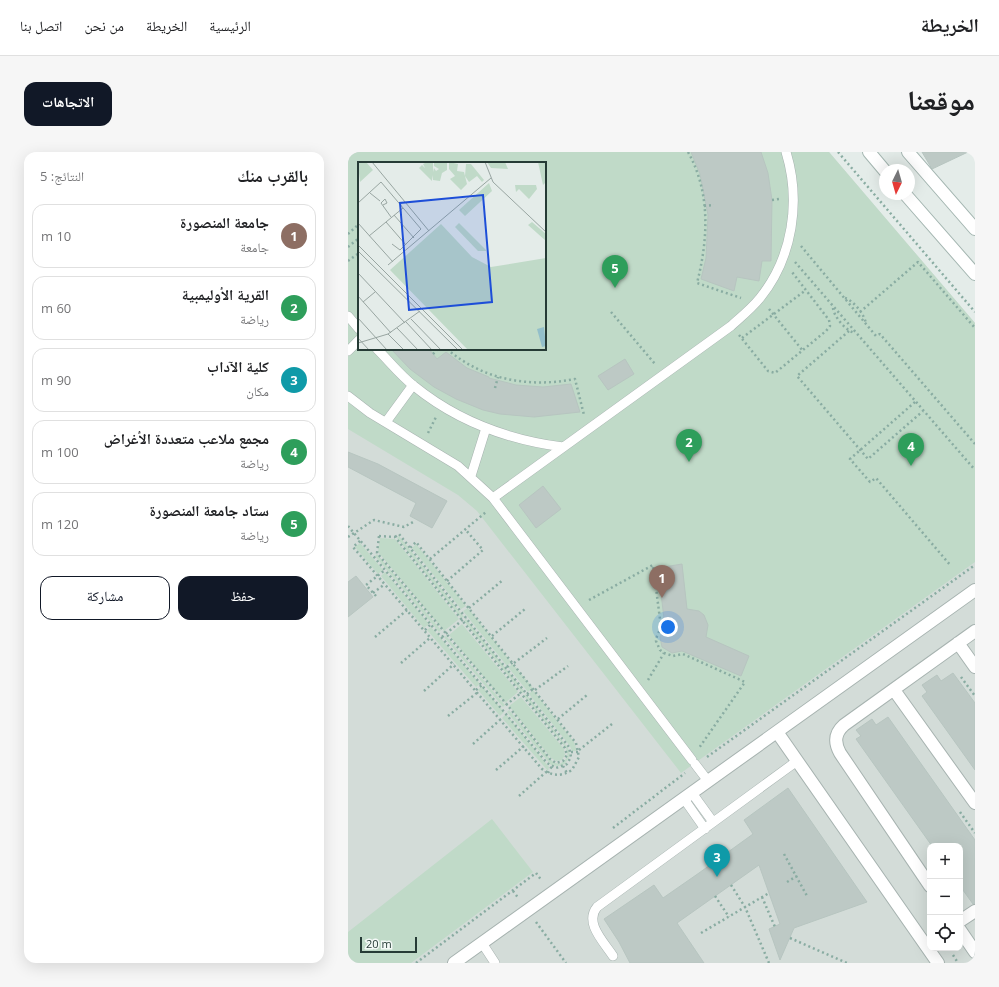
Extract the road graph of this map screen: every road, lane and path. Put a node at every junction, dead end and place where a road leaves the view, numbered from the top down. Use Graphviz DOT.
graph roads {
  1 [pos="688,152"];
  2 [pos="786,152"];
  3 [pos="838,152"];
  4 [pos="869,152"];
  5 [pos="908,152"];
  6 [pos="879,164"];
  7 [pos="910,200"];
  8 [pos="714,205"];
  9 [pos="704,206"];
  10 [pos="358,225"];
  11 [pos="975,229"];
  12 [pos="348,234"];
  13 [pos="790,234"];
  14 [pos="358,239"];
  15 [pos="348,247"];
  16 [pos="358,253"];
  17 [pos="784,255"];
  18 [pos="348,262"];
  19 [pos="975,274"];
  20 [pos="806,290"];
  21 [pos="736,296"];
  22 [pos="760,298"];
  23 [pos="844,298"];
  24 [pos="832,307"];
  25 [pos="611,312"];
  26 [pos="860,312"];
  27 [pos="975,312"];
  28 [pos="773,314"];
  29 [pos="348,316"];
  30 [pos="866,324"];
  31 [pos="732,326"];
  32 [pos="358,328"];
  33 [pos="975,328"];
  34 [pos="849,331"];
  35 [pos="855,333"];
  36 [pos="742,338"];
  37 [pos="358,341"];
  38 [pos="379,350"];
  39 [pos="437,350"];
  40 [pos="448,350"];
  41 [pos="348,351"];
  42 [pos="803,351"];
  43 [pos="433,354"];
  44 [pos="664,375"];
  45 [pos="498,377"];
  46 [pos="413,386"];
  47 [pos="495,388"];
  48 [pos="348,396"];
  49 [pos="581,402"];
  50 [pos="915,402"];
  51 [pos="441,405"];
  52 [pos="923,412"];
  53 [pos="386,422"];
  54 [pos="486,428"];
  55 [pos="423,444"];
  56 [pos="975,444"];
  57 [pos="563,447"];
  58 [pos="860,450"];
  59 [pos="975,470"];
  60 [pos="471,476"];
  61 [pos="495,500"];
  62 [pos="413,522"];
  63 [pos="348,526"];
  64 [pos="465,529"];
  65 [pos="354,534"];
  66 [pos="348,537"];
  67 [pos="395,537"];
  68 [pos="360,541"];
  69 [pos="410,548"];
  70 [pos="377,552"];
  71 [pos="373,556"];
  72 [pos="430,559"];
  73 [pos="951,566"];
  74 [pos="385,570"];
  75 [pos="378,575"];
  76 [pos="503,580"];
  77 [pos="447,581"];
  78 [pos="385,584"];
  79 [pos="975,590"];
  80 [pos="589,600"];
  81 [pos="468,607"];
  82 [pos="525,608"];
  83 [pos="407,610"];
  84 [pos="461,611"];
  85 [pos="466,617"];
  86 [pos="462,620"];
  87 [pos="431,624"];
  88 [pos="425,630"];
  89 [pos="975,631"];
  90 [pos="445,634"];
  91 [pos="492,636"];
  92 [pos="375,637"];
  93 [pos="431,637"];
  94 [pos="442,637"];
  95 [pos="547,638"];
  96 [pos="958,643"];
  97 [pos="664,653"];
  98 [pos="401,663"];
  99 [pos="513,663"];
  100 [pos="454,664"];
  101 [pos="568,666"];
  102 [pos="506,667"];
  103 [pos="975,667"];
  104 [pos="482,684"];
  105 [pos="535,689"];
  106 [pos="424,690"];
  107 [pos="894,690"];
  108 [pos="477,691"];
  109 [pos="641,692"];
  110 [pos="527,693"];
  111 [pos="522,695"];
  112 [pos="587,695"];
  113 [pos="508,706"];
  114 [pos="505,712"];
  115 [pos="448,716"];
  116 [pos="501,718"];
  117 [pos="558,719"];
  118 [pos="612,724"];
  119 [pos="777,732"];
  120 [pos="472,744"];
  121 [pos="524,746"];
  122 [pos="579,751"];
  123 [pos="571,752"];
  124 [pos="692,760"];
  125 [pos="797,761"];
  126 [pos="552,766"];
  127 [pos="563,766"];
  128 [pos="496,770"];
  129 [pos="547,772"];
  130 [pos="567,773"];
  131 [pos="708,781"];
  132 [pos="519,796"];
  133 [pos="688,796"];
  134 [pos="975,804"];
  135 [pos="713,822"];
  136 [pos="705,829"];
  137 [pos="784,854"];
  138 [pos="797,876"];
  139 [pos="787,882"];
  140 [pos="927,882"];
  141 [pos="731,885"];
  142 [pos="769,893"];
  143 [pos="715,896"];
  144 [pos="807,896"];
  145 [pos="762,897"];
  146 [pos="745,907"];
  147 [pos="975,911"];
  148 [pos="729,917"];
  149 [pos="963,919"];
  150 [pos="539,926"];
  151 [pos="774,927"];
  152 [pos="701,933"];
  153 [pos="963,934"];
  154 [pos="790,938"];
  155 [pos="482,943"];
  156 [pos="975,952"];
  157 [pos="613,956"];
  158 [pos="454,963"];
  159 [pos="495,963"];
  160 [pos="566,963"];
  161 [pos="769,963"];
  162 [pos="847,963"];
  163 [pos="938,963"];
  1 -- 9 [label="path"];
  2 -- 13 [label="lane"];
  3 -- 27 [label="path"];
  4 -- 6 [label="street"];
  5 -- 11 [label="street"];
  7 -- 19 [label="street"];
  8 -- 9 [label="path"];
  9 -- 21 [label="path"];
  10 -- 12 [label="path"];
  13 -- 17 [label="lane"];
  13 -- 23 [label="path"];
  14 -- 15 [label="path"];
  16 -- 18 [label="path"];
  17 -- 20 [label="path"];
  17 -- 22 [label="lane"];
  17 -- 24 [label="path"];
  20 -- 28 [label="path"];
  20 -- 42 [label="path"];
  22 -- 28 [label="path"];
  22 -- 31 [label="lane"];
  23 -- 26 [label="path"];
  23 -- 30 [label="path"];
  24 -- 34 [label="path"];
  24 -- 35 [label="path"];
  25 -- 44 [label="path"];
  26 -- 30 [label="path"];
  26 -- 33 [label="path"];
  28 -- 36 [label="path"];
  28 -- 42 [label="path"];
  29 -- 32 [label="lane"];
  30 -- 56 [label="path"];
  31 -- 36 [label="path"];
  31 -- 44 [label="lane"];
  34 -- 35 [label="path"];
  34 -- 58 [label="path"];
  35 -- 50 [label="path"];
  36 -- 42 [label="path"];
  37 -- 41 [label="lane"];
  38 -- 46 [label="lane"];
  39 -- 43 [label="path"];
  40 -- 45 [label="path"];
  44 -- 57 [label="lane"];
  45 -- 47 [label="path"];
  45 -- 49 [label="path"];
  46 -- 51 [label="lane"];
  46 -- 53 [label="lane"];
  48 -- 53 [label="lane"];
  50 -- 52 [label="path"];
  50 -- 58 [label="path"];
  51 -- 54 [label="lane"];
  51 -- 55 [label="path"];
  52 -- 58 [label="path"];
  52 -- 59 [label="path"];
  53 -- 55 [label="lane"];
  54 -- 57 [label="lane"];
  54 -- 60 [label="lane"];
  55 -- 60 [label="lane"];
  57 -- 61 [label="lane"];
  58 -- 73 [label="path"];
  60 -- 61 [label="lane"];
  61 -- 64 [label="path"];
  61 -- 109 [label="lane"];
  62 -- 65 [label="path"];
  63 -- 65 [label="path"];
  64 -- 72 [label="path"];
  64 -- 77 [label="path"];
  65 -- 66 [label="path"];
  65 -- 68 [label="path"];
  67 -- 69 [label="path"];
  67 -- 70 [label="path"];
  67 -- 86 [label="path"];
  68 -- 71 [label="path"];
  68 -- 75 [label="path"];
  69 -- 72 [label="path"];
  69 -- 84 [label="path"];
  70 -- 71 [label="path"];
  70 -- 90 [label="path"];
  71 -- 74 [label="path"];
  72 -- 77 [label="path"];
  74 -- 75 [label="path"];
  74 -- 87 [label="path"];
  75 -- 78 [label="path"];
  75 -- 78 [label="path"];
  76 -- 81 [label="path"];
  77 -- 81 [label="path"];
  78 -- 83 [label="path"];
  79 -- 119 [label="street"];
  80 -- 97 [label="path"];
  81 -- 84 [label="path"];
  81 -- 91 [label="path"];
  82 -- 91 [label="path"];
  83 -- 88 [label="path"];
  83 -- 92 [label="path"];
  84 -- 85 [label="path"];
  85 -- 86 [label="path"];
  85 -- 102 [label="path"];
  86 -- 90 [label="path"];
  86 -- 111 [label="path"];
  87 -- 88 [label="path"];
  87 -- 94 [label="path"];
  88 -- 93 [label="path"];
  89 -- 96 [label="street"];
  90 -- 94 [label="path"];
  90 -- 113 [label="path"];
  91 -- 99 [label="path"];
  93 -- 98 [label="path"];
  93 -- 100 [label="path"];
  94 -- 104 [label="path"];
  95 -- 99 [label="path"];
  96 -- 103 [label="street"];
  96 -- 107 [label="street"];
  97 -- 109 [label="path"];
  97 -- 124 [label="path"];
  99 -- 102 [label="path"];
  99 -- 105 [label="path"];
  100 -- 106 [label="path"];
  100 -- 108 [label="path"];
  101 -- 105 [label="path"];
  102 -- 110 [label="path"];
  104 -- 108 [label="path"];
  104 -- 114 [label="path"];
  105 -- 110 [label="path"];
  105 -- 117 [label="path"];
  107 -- 134 [label="street"];
  107 -- 140 [label="street"];
  108 -- 115 [label="path"];
  108 -- 116 [label="path"];
  109 -- 124 [label="lane"];
  110 -- 111 [label="path"];
  110 -- 123 [label="path"];
  111 -- 113 [label="path"];
  111 -- 113 [label="path"];
  112 -- 117 [label="path"];
  113 -- 114 [label="path"];
  114 -- 116 [label="path"];
  114 -- 126 [label="path"];
  116 -- 120 [label="path"];
  116 -- 121 [label="path"];
  117 -- 122 [label="path"];
  118 -- 122 [label="path"];
  119 -- 125 [label="street"];
  119 -- 131 [label="street"];
  121 -- 128 [label="path"];
  121 -- 129 [label="path"];
  122 -- 123 [label="path"];
  122 -- 130 [label="path"];
  123 -- 127 [label="path"];
  124 -- 131 [label="lane"];
  125 -- 135 [label="lane"];
  125 -- 163 [label="street"];
  126 -- 127 [label="path"];
  126 -- 129 [label="path"];
  127 -- 130 [label="path"];
  129 -- 130 [label="path"];
  129 -- 132 [label="path"];
  131 -- 133 [label="street"];
  133 -- 135 [label="lane"];
  133 -- 136 [label="lane"];
  133 -- 155 [label="street"];
  135 -- 136 [label="lane"];
  136 -- 157 [label="lane"];
  137 -- 138 [label="path"];
  138 -- 139 [label="path"];
  138 -- 144 [label="path"];
  141 -- 146 [label="path"];
  142 -- 145 [label="path"];
  143 -- 148 [label="path"];
  145 -- 146 [label="path"];
  145 -- 151 [label="path"];
  146 -- 148 [label="path"];
  146 -- 161 [label="path"];
  147 -- 149 [label="street"];
  148 -- 152 [label="path"];
  150 -- 160 [label="path"];
  153 -- 156 [label="street"];
  154 -- 162 [label="path"];
  155 -- 158 [label="street"];
  155 -- 159 [label="lane"];
}
